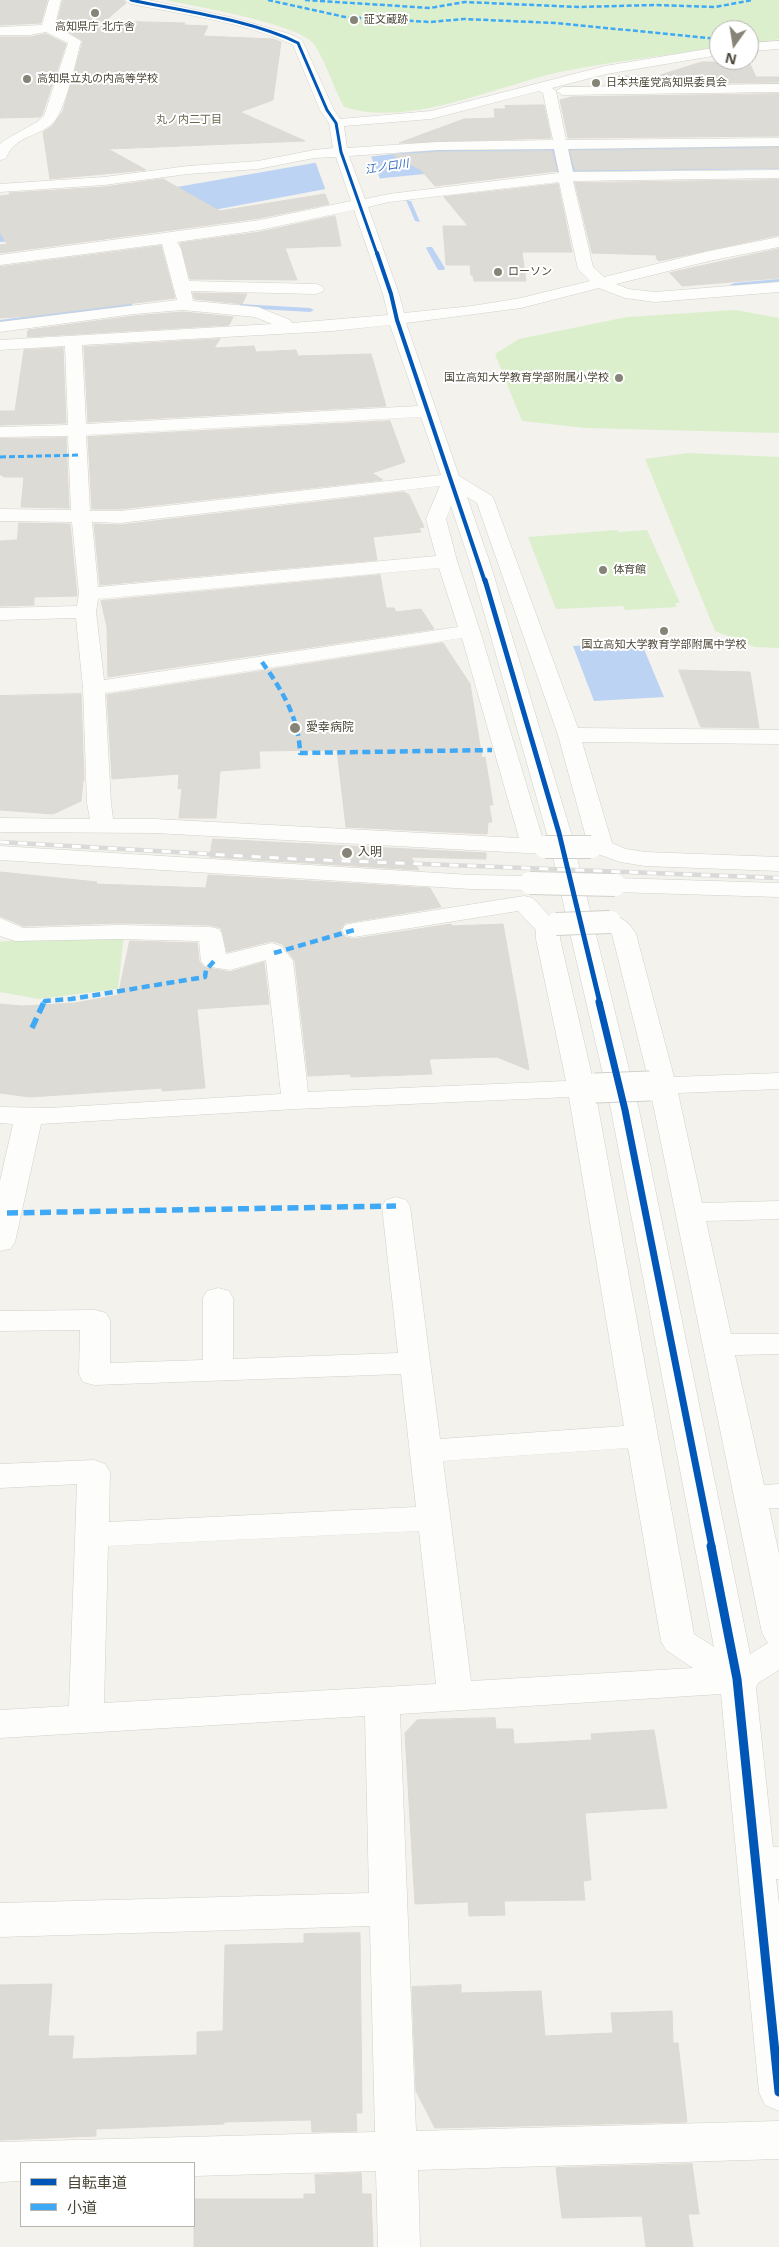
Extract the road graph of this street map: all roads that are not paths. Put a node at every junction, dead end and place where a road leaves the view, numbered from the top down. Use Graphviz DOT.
graph roads {
  1 [pos="55,0"];
  2 [pos="131,0"];
  3 [pos="48,28"];
  4 [pos="0,31"];
  5 [pos="779,45"];
  6 [pos="759,46"];
  7 [pos="709,53"];
  8 [pos="779,88"];
  9 [pos="543,89"];
  10 [pos="336,123"];
  11 [pos="779,142"];
  12 [pos="560,144"];
  13 [pos="342,155"];
  14 [pos="0,156"];
  15 [pos="779,174"];
  16 [pos="566,175"];
  17 [pos="0,188"];
  18 [pos="360,204"];
  19 [pos="168,239"];
  20 [pos="779,242"];
  21 [pos="0,260"];
  22 [pos="602,284"];
  23 [pos="779,287"];
  24 [pos="316,288"];
  25 [pos="183,297"];
  26 [pos="397,320"];
  27 [pos="0,326"];
  28 [pos="293,328"];
  29 [pos="73,342"];
  30 [pos="0,345"];
  31 [pos="429,411"];
  32 [pos="78,430"];
  33 [pos="0,432"];
  34 [pos="452,479"];
  35 [pos="0,515"];
  36 [pos="82,516"];
  37 [pos="446,561"];
  38 [pos="87,602"];
  39 [pos="0,614"];
  40 [pos="470,631"];
  41 [pos="94,688"];
  42 [pos="569,735"];
  43 [pos="779,737"];
  44 [pos="0,825"];
  45 [pos="103,826"];
  46 [pos="539,847"];
  47 [pos="596,847"];
  48 [pos="0,853"];
  49 [pos="779,864"];
  50 [pos="779,890"];
  51 [pos="0,925"];
  52 [pos="552,926"];
  53 [pos="354,930"];
  54 [pos="779,1081"];
  55 [pos="657,1086"];
  56 [pos="588,1088"];
  57 [pos="295,1101"];
  58 [pos="0,1114"];
  59 [pos="29,1116"];
  60 [pos="396,1206"];
  61 [pos="779,1210"];
  62 [pos="690,1212"];
  63 [pos="0,1242"];
  64 [pos="218,1298"];
  65 [pos="0,1321"];
  66 [pos="779,1344"];
  67 [pos="718,1346"];
  68 [pos="415,1363"];
  69 [pos="218,1371"];
  70 [pos="642,1436"];
  71 [pos="426,1451"];
  72 [pos="0,1476"];
  73 [pos="764,1497"];
  74 [pos="434,1518"];
  75 [pos="91,1535"];
  76 [pos="779,1632"];
  77 [pos="779,1653"];
  78 [pos="779,1675"];
  79 [pos="737,1679"];
  80 [pos="455,1696"];
  81 [pos="382,1701"];
  82 [pos="86,1719"];
  83 [pos="0,1724"];
  84 [pos="767,1862"];
  85 [pos="389,1909"];
  86 [pos="0,1920"];
  87 [pos="779,2092"];
  88 [pos="779,2140"];
  89 [pos="396,2151"];
  90 [pos="0,2162"];
  91 [pos="399,2247"];
  1 -- 3 [label="street"];
  2 -- 10 [label="street"];
  3 -- 4 [label="street"];
  3 -- 14 [label="street"];
  5 -- 6 [label="street"];
  7 -- 9 [label="street"];
  8 -- 9 [label="street"];
  9 -- 10 [label="street"];
  9 -- 12 [label="street"];
  10 -- 13 [label="street"];
  11 -- 12 [label="street"];
  12 -- 13 [label="street"];
  12 -- 16 [label="street"];
  13 -- 17 [label="street"];
  13 -- 18 [label="street"];
  15 -- 16 [label="street"];
  16 -- 18 [label="street"];
  16 -- 22 [label="street"];
  18 -- 19 [label="street"];
  18 -- 26 [label="street"];
  19 -- 21 [label="street"];
  19 -- 25 [label="street"];
  20 -- 22 [label="street"];
  22 -- 23 [label="street"];
  22 -- 26 [label="street"];
  24 -- 25 [label="street"];
  25 -- 27 [label="street"];
  25 -- 28 [label="street"];
  26 -- 28 [label="street"];
  26 -- 31 [label="street"];
  28 -- 29 [label="street"];
  29 -- 30 [label="street"];
  29 -- 32 [label="street"];
  31 -- 32 [label="street"];
  31 -- 34 [label="street"];
  32 -- 33 [label="street"];
  32 -- 36 [label="street"];
  34 -- 36 [label="street"];
  34 -- 37 [label="street"];
  34 -- 42 [label="street"];
  34 -- 79 [label="street"];
  35 -- 36 [label="street"];
  36 -- 38 [label="street"];
  37 -- 38 [label="street"];
  37 -- 40 [label="street"];
  38 -- 39 [label="street"];
  38 -- 41 [label="street"];
  40 -- 41 [label="street"];
  40 -- 46 [label="street"];
  41 -- 45 [label="street"];
  42 -- 43 [label="street"];
  42 -- 47 [label="street"];
  44 -- 45 [label="street"];
  45 -- 46 [label="street"];
  46 -- 47 [label="street, bridge"];
  47 -- 49 [label="street"];
  48 -- 50 [label="street, bridge"];
  51 -- 57 [label="street"];
  52 -- 53 [label="street"];
  52 -- 55 [label="street, bridge"];
  52 -- 56 [label="street"];
  54 -- 55 [label="street"];
  55 -- 56 [label="street, bridge"];
  55 -- 62 [label="street"];
  56 -- 57 [label="street"];
  56 -- 70 [label="street"];
  57 -- 59 [label="street"];
  58 -- 59 [label="street"];
  59 -- 63 [label="street"];
  60 -- 68 [label="street"];
  61 -- 62 [label="street"];
  62 -- 67 [label="street"];
  64 -- 69 [label="street"];
  65 -- 69 [label="street"];
  66 -- 67 [label="street"];
  67 -- 73 [label="street"];
  68 -- 69 [label="street"];
  68 -- 71 [label="street"];
  70 -- 71 [label="street"];
  70 -- 79 [label="street"];
  71 -- 74 [label="street"];
  72 -- 75 [label="street"];
  73 -- 76 [label="street"];
  74 -- 75 [label="street"];
  74 -- 80 [label="street"];
  75 -- 82 [label="street"];
  77 -- 79 [label="street"];
  78 -- 79 [label="street"];
  79 -- 80 [label="street"];
  79 -- 84 [label="street"];
  80 -- 81 [label="street"];
  81 -- 82 [label="street"];
  81 -- 85 [label="street"];
  82 -- 83 [label="street"];
  84 -- 87 [label="street"];
  85 -- 86 [label="street"];
  85 -- 89 [label="street"];
  88 -- 89 [label="street"];
  89 -- 90 [label="street"];
  89 -- 91 [label="street"];
}
